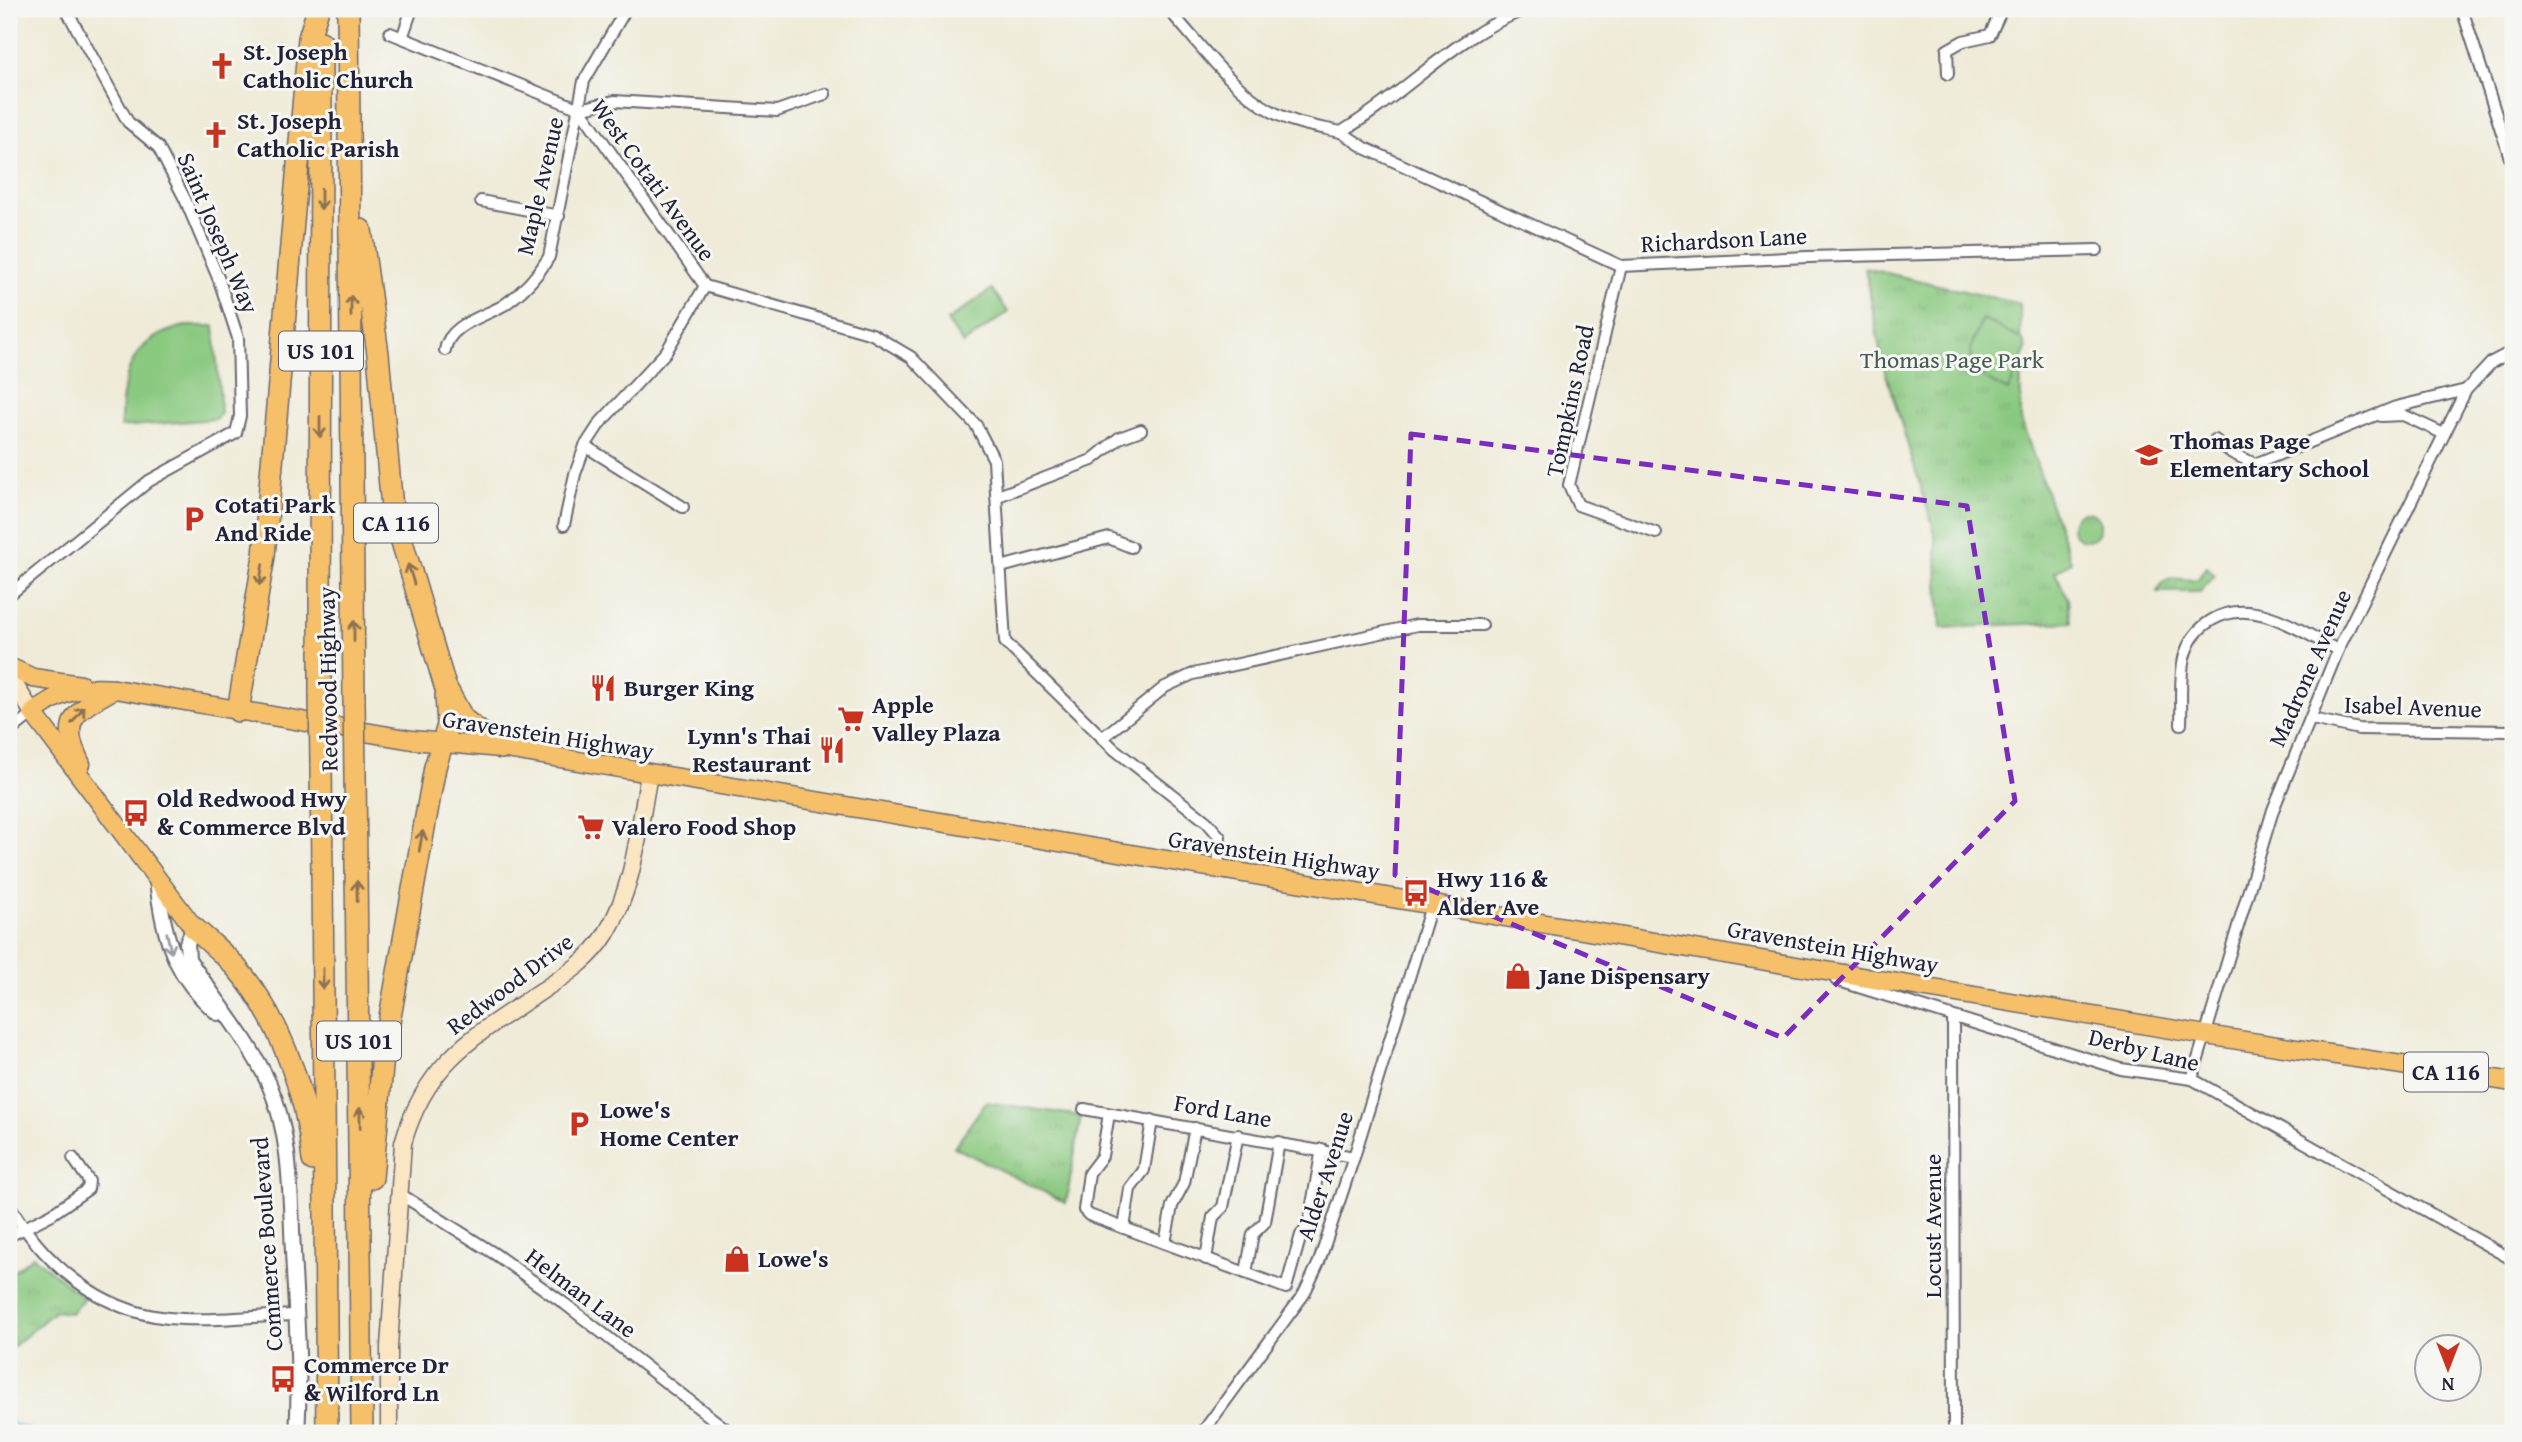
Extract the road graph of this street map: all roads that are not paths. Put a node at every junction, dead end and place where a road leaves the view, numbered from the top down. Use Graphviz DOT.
graph roads {
  1 [pos="66,9"];
  2 [pos="319,9"];
  3 [pos="348,9"];
  4 [pos="412,9"];
  5 [pos="626,9"];
  6 [pos="1168,9"];
  7 [pos="1527,9"];
  8 [pos="2002,9"];
  9 [pos="2462,9"];
  10 [pos="390,33"];
  11 [pos="402,38"];
  12 [pos="1948,75"];
  13 [pos="825,94"];
  14 [pos="580,108"];
  15 [pos="1342,132"];
  16 [pos="349,142"];
  17 [pos="2513,167"];
  18 [pos="481,201"];
  19 [pos="559,216"];
  20 [pos="2097,250"];
  21 [pos="1621,266"];
  22 [pos="705,286"];
  23 [pos="444,350"];
  24 [pos="2513,351"];
  25 [pos="2466,390"];
  26 [pos="2365,420"];
  27 [pos="1141,430"];
  28 [pos="2444,434"];
  29 [pos="2214,440"];
  30 [pos="585,446"];
  31 [pos="998,496"];
  32 [pos="683,508"];
  33 [pos="564,525"];
  34 [pos="1656,533"];
  35 [pos="1131,547"];
  36 [pos="1001,567"];
  37 [pos="9,595"];
  38 [pos="1482,625"];
  39 [pos="2338,650"];
  40 [pos="9,667"];
  41 [pos="9,676"];
  42 [pos="446,686"];
  43 [pos="107,688"];
  44 [pos="238,711"];
  45 [pos="33,713"];
  46 [pos="2312,719"];
  47 [pos="2181,724"];
  48 [pos="9,732"];
  49 [pos="2513,732"];
  50 [pos="1102,738"];
  51 [pos="442,743"];
  52 [pos="501,748"];
  53 [pos="649,775"];
  54 [pos="98,799"];
  55 [pos="1218,871"];
  56 [pos="156,876"];
  57 [pos="1431,906"];
  58 [pos="194,928"];
  59 [pos="1776,962"];
  60 [pos="1953,1018"];
  61 [pos="231,1024"];
  62 [pos="2206,1035"];
  63 [pos="2192,1079"];
  64 [pos="2513,1082"];
  65 [pos="1084,1109"];
  66 [pos="1109,1114"];
  67 [pos="1152,1121"];
  68 [pos="1195,1128"];
  69 [pos="1238,1135"];
  70 [pos="1279,1142"];
  71 [pos="1322,1149"];
  72 [pos="1354,1157"];
  73 [pos="74,1158"];
  74 [pos="400,1194"];
  75 [pos="9,1204"];
  76 [pos="23,1228"];
  77 [pos="1124,1228"];
  78 [pos="9,1236"];
  79 [pos="1165,1243"];
  80 [pos="1206,1259"];
  81 [pos="2513,1260"];
  82 [pos="1246,1273"];
  83 [pos="325,1299"];
  84 [pos="362,1309"];
  85 [pos="296,1315"];
  86 [pos="297,1433"];
  87 [pos="327,1433"];
  88 [pos="362,1433"];
  89 [pos="389,1433"];
  90 [pos="731,1433"];
  91 [pos="1202,1433"];
  92 [pos="1954,1433"];
  1 -- 37 [label="street, Saint Joseph Way"];
  2 -- 44 [label="highway, one-way"];
  2 -- 83 [label="highway, Redwood Highway / US 101, one-way, bridge"];
  3 -- 16 [label="highway, Redwood Highway / US 101"];
  4 -- 11 [label="street"];
  5 -- 14 [label="street, Maple Avenue"];
  6 -- 15 [label="street"];
  7 -- 15 [label="street"];
  8 -- 12 [label="street"];
  9 -- 17 [label="street"];
  10 -- 11 [label="street, West Cotati Avenue"];
  11 -- 14 [label="street, West Cotati Avenue"];
  13 -- 14 [label="street, Maple Avenue"];
  14 -- 19 [label="street, Maple Avenue"];
  14 -- 22 [label="street, West Cotati Avenue"];
  15 -- 21 [label="street, Richardson Lane"];
  42 -- 16 [label="highway, CA 116, one-way"];
  84 -- 16 [label="highway, Redwood Highway / US 101, one-way, bridge"];
  18 -- 19 [label="street"];
  19 -- 23 [label="street, Maple Avenue"];
  20 -- 21 [label="street, Richardson Lane"];
  21 -- 34 [label="street, Tompkins Road"];
  22 -- 30 [label="street"];
  22 -- 31 [label="street, West Cotati Avenue"];
  24 -- 25 [label="street, Madrone Avenue"];
  25 -- 26 [label="street"];
  25 -- 28 [label="street, Madrone Avenue"];
  26 -- 28 [label="street"];
  26 -- 29 [label="street"];
  27 -- 31 [label="street"];
  28 -- 39 [label="street, Madrone Avenue"];
  30 -- 32 [label="street"];
  30 -- 33 [label="street"];
  31 -- 36 [label="street, West Cotati Avenue"];
  35 -- 36 [label="street"];
  36 -- 50 [label="street, West Cotati Avenue"];
  38 -- 50 [label="street"];
  39 -- 46 [label="street, Madrone Avenue"];
  39 -- 47 [label="street"];
  40 -- 43 [label="main road"];
  41 -- 45 [label="main road"];
  42 -- 51 [label="highway"];
  42 -- 52 [label="highway, CA 116"];
  43 -- 44 [label="main road, Gravenstein Highway"];
  43 -- 45 [label="main road, Gravenstein Highway"];
  54 -- 43 [label="main road, one-way"];
  44 -- 51 [label="main road, Gravenstein Highway / CA 116"];
  45 -- 48 [label="street"];
  45 -- 54 [label="main road"];
  46 -- 49 [label="street, Isabel Avenue"];
  46 -- 62 [label="street, Madrone Avenue"];
  50 -- 55 [label="street, West Cotati Avenue"];
  51 -- 52 [label="main road, Gravenstein Highway / CA 116"];
  84 -- 51 [label="highway, one-way"];
  52 -- 53 [label="main road, Gravenstein Highway / CA 116"];
  53 -- 55 [label="main road, Gravenstein Highway / CA 116"];
  53 -- 74 [label="main road, Redwood Drive"];
  54 -- 56 [label="main road"];
  55 -- 57 [label="main road, Gravenstein Highway / CA 116"];
  56 -- 58 [label="main road"];
  56 -- 61 [label="street, Commerce Boulevard, one-way"];
  57 -- 59 [label="main road, Gravenstein Highway / CA 116"];
  57 -- 72 [label="street, Alder Avenue"];
  58 -- 61 [label="street, Commerce Boulevard"];
  58 -- 83 [label="highway"];
  59 -- 60 [label="street, Derby Lane"];
  59 -- 62 [label="main road, Gravenstein Highway / CA 116"];
  60 -- 63 [label="street, Derby Lane"];
  60 -- 92 [label="street, Locust Avenue"];
  61 -- 85 [label="street, Commerce Boulevard"];
  62 -- 63 [label="street, Madrone Avenue"];
  62 -- 64 [label="main road, Gravenstein Highway / CA 116"];
  63 -- 81 [label="street, Derby Lane"];
  65 -- 66 [label="street, Ford Lane"];
  66 -- 67 [label="street, Ford Lane"];
  66 -- 77 [label="street"];
  67 -- 68 [label="street, Ford Lane"];
  67 -- 77 [label="street"];
  68 -- 69 [label="street, Ford Lane"];
  68 -- 79 [label="street"];
  69 -- 70 [label="street, Ford Lane"];
  69 -- 80 [label="street"];
  70 -- 71 [label="street, Ford Lane"];
  70 -- 82 [label="street"];
  71 -- 72 [label="street, Ford Lane"];
  71 -- 82 [label="street"];
  72 -- 91 [label="street, Alder Avenue"];
  73 -- 76 [label="street"];
  74 -- 89 [label="main road, Redwood Drive"];
  74 -- 90 [label="street, Helman Lane"];
  75 -- 76 [label="street"];
  76 -- 78 [label="street"];
  76 -- 85 [label="street"];
  77 -- 79 [label="street"];
  79 -- 80 [label="street"];
  80 -- 82 [label="street"];
  83 -- 87 [label="highway, Redwood Highway / US 101"];
  84 -- 88 [label="highway, Redwood Highway / US 101"];
  85 -- 86 [label="street, Commerce Boulevard"];
}
